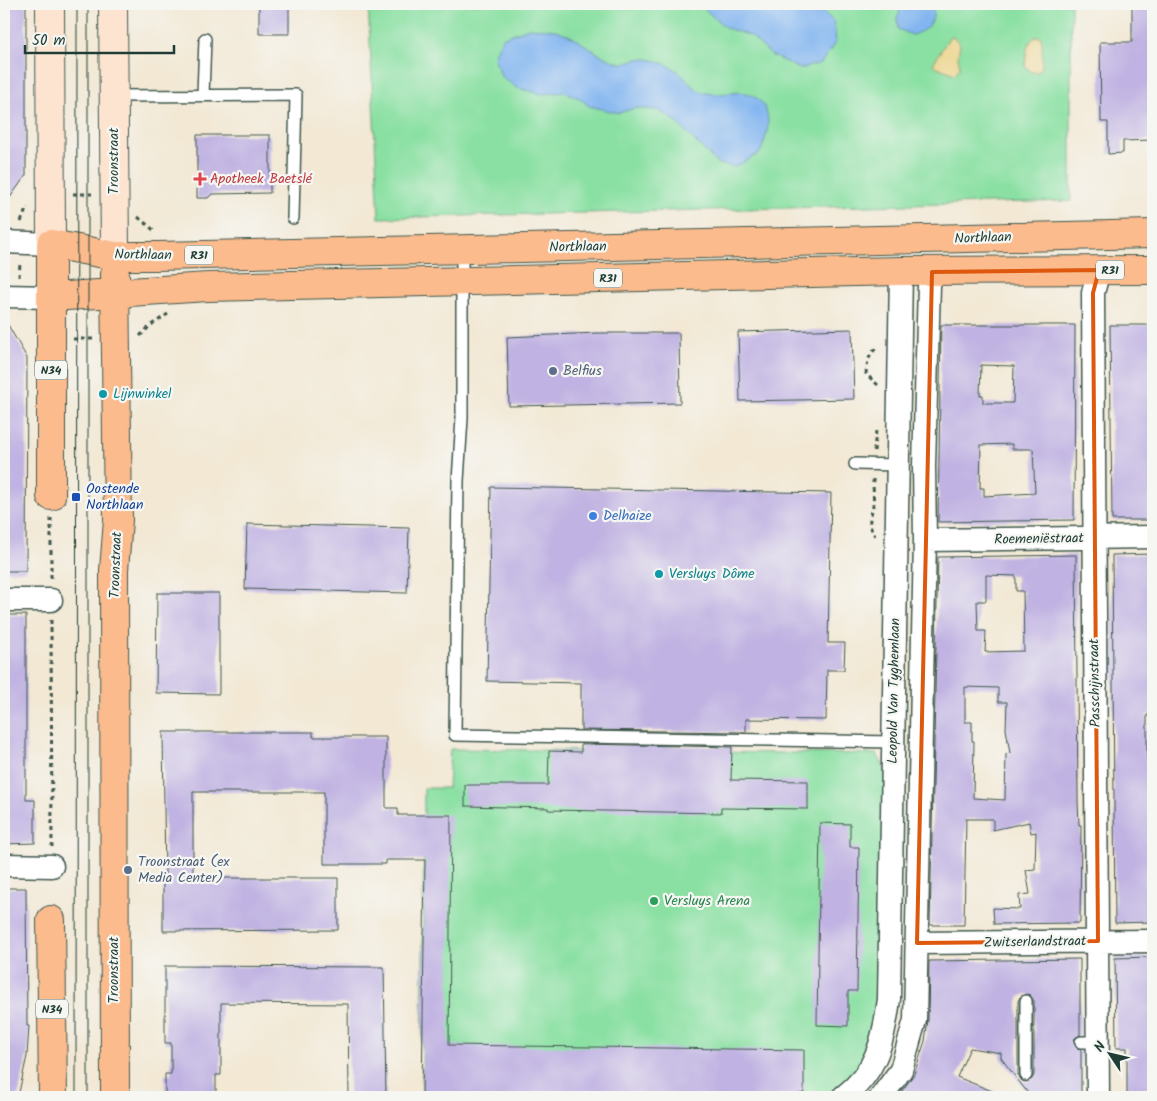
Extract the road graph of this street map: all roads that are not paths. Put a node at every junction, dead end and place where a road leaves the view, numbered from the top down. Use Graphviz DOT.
graph roads {
  1 [pos="50,4"];
  2 [pos="113,4"];
  3 [pos="205,39"];
  4 [pos="114,96"];
  5 [pos="203,96"];
  6 [pos="294,218"];
  7 [pos="1153,234"];
  8 [pos="4,242"];
  9 [pos="51,244"];
  10 [pos="462,249"];
  11 [pos="115,256"];
  12 [pos="1099,270"];
  13 [pos="1153,270"];
  14 [pos="901,271"];
  15 [pos="932,272"];
  16 [pos="464,282"];
  17 [pos="116,292"];
  18 [pos="4,296"];
  19 [pos="51,297"];
  20 [pos="855,464"];
  21 [pos="898,465"];
  22 [pos="51,496"];
  23 [pos="1153,537"];
  24 [pos="1094,538"];
  25 [pos="925,540"];
  26 [pos="4,600"];
  27 [pos="51,600"];
  28 [pos="894,742"];
  29 [pos="4,865"];
  30 [pos="52,866"];
  31 [pos="51,920"];
  32 [pos="1098,941"];
  33 [pos="1153,941"];
  34 [pos="917,943"];
  35 [pos="1026,1001"];
  36 [pos="1026,1076"];
  37 [pos="53,1097"];
  38 [pos="115,1097"];
  39 [pos="843,1097"];
  40 [pos="881,1097"];
  41 [pos="1098,1097"];
  1 -- 9 [label="street"];
  2 -- 4 [label="street, Troonstraat"];
  3 -- 5 [label="lane"];
  4 -- 5 [label="lane"];
  4 -- 11 [label="street, Troonstraat"];
  5 -- 6 [label="lane"];
  7 -- 10 [label="main road, Northlaan / R31"];
  8 -- 9 [label="street, Northlaan"];
  9 -- 11 [label="main road, Northlaan / R31"];
  9 -- 19 [label="main road, N34"];
  10 -- 11 [label="main road, Northlaan / R31"];
  10 -- 16 [label="lane"];
  11 -- 17 [label="main road, Troonstraat"];
  12 -- 13 [label="main road, R31"];
  12 -- 15 [label="main road, R31"];
  12 -- 24 [label="street, Passchijnstraat"];
  14 -- 15 [label="main road, R31"];
  14 -- 16 [label="main road, R31"];
  14 -- 21 [label="street, Leopold Van Tyghemlaan"];
  15 -- 25 [label="street, Leopold Van Tyghemlaan"];
  16 -- 17 [label="main road, R31"];
  16 -- 28 [label="lane"];
  17 -- 19 [label="main road, R31"];
  17 -- 38 [label="main road, Troonstraat"];
  18 -- 19 [label="street"];
  19 -- 22 [label="main road, N34"];
  20 -- 21 [label="lane"];
  21 -- 28 [label="street, Leopold Van Tyghemlaan"];
  23 -- 24 [label="street, Roemeniëstraat"];
  24 -- 25 [label="street, Roemeniëstraat"];
  24 -- 32 [label="street, Passchijnstraat"];
  25 -- 34 [label="street, Leopold Van Tyghemlaan"];
  26 -- 27 [label="street"];
  28 -- 39 [label="street, Leopold Van Tyghemlaan"];
  29 -- 30 [label="street"];
  31 -- 37 [label="main road, N34"];
  32 -- 33 [label="street, Zwitserlandstraat"];
  32 -- 34 [label="street, Zwitserlandstraat"];
  32 -- 41 [label="street, Passchijnstraat"];
  34 -- 40 [label="street, Leopold Van Tyghemlaan"];
  35 -- 36 [label="lane"];
}
